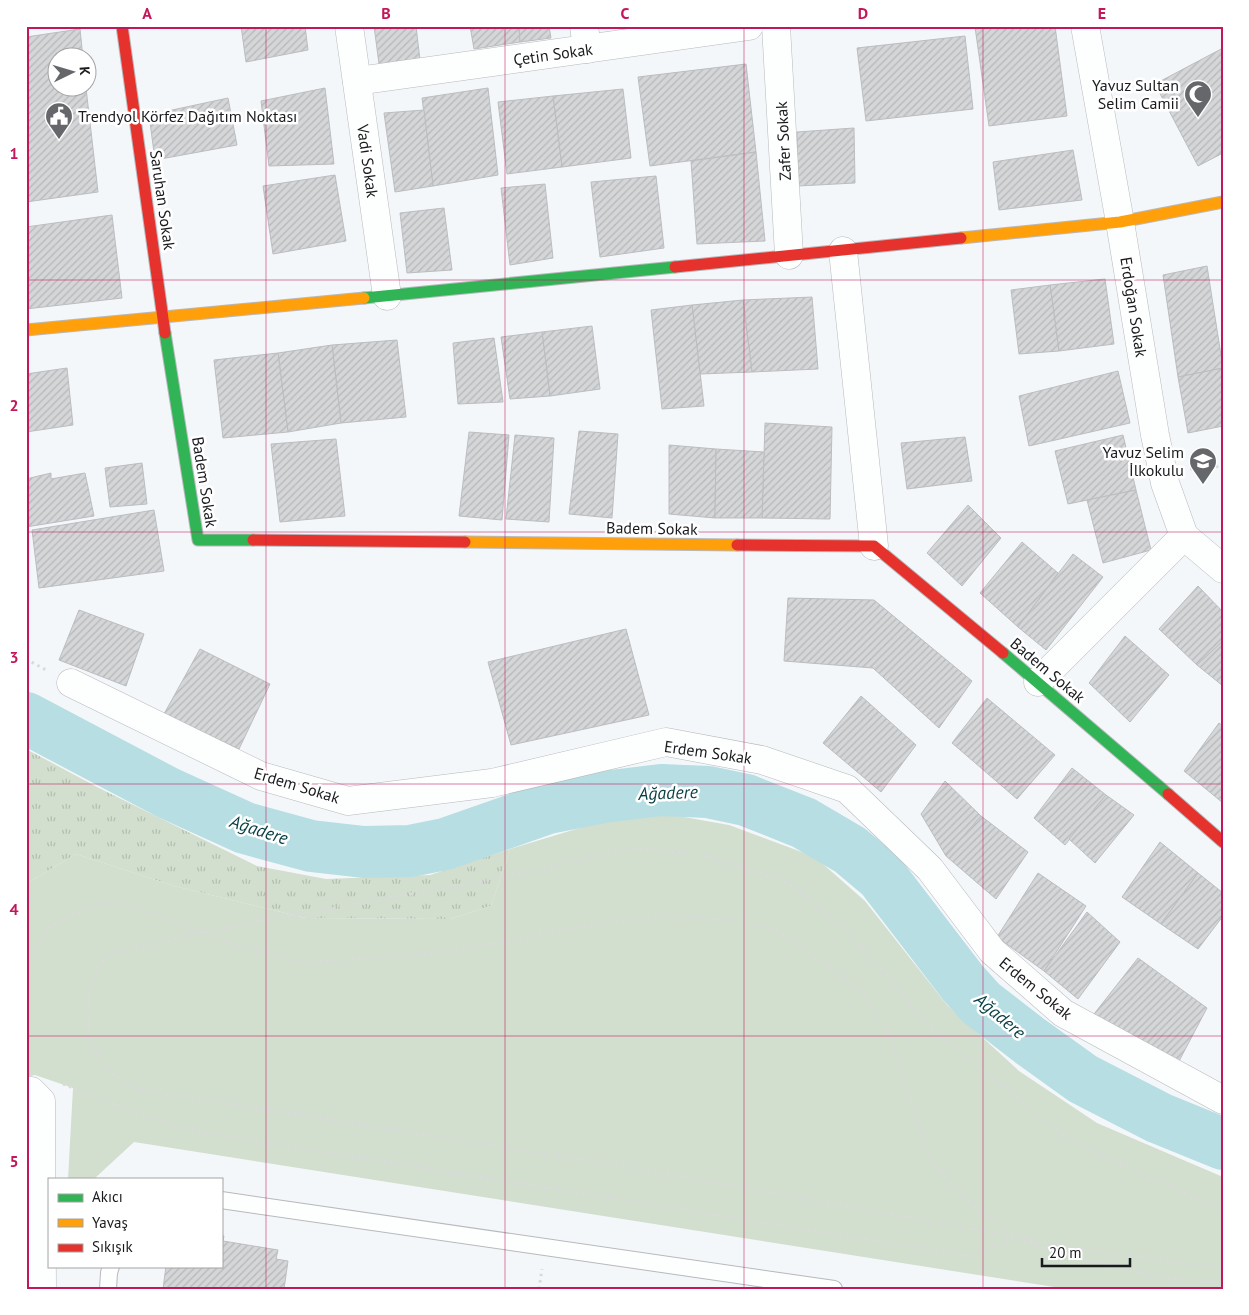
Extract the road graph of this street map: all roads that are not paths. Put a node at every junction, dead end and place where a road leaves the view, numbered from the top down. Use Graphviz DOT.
graph roads {
  1 [pos="122,26"];
  2 [pos="349,26"];
  3 [pos="749,26"];
  4 [pos="776,26"];
  5 [pos="1085,26"];
  6 [pos="586,38"];
  7 [pos="357,81"];
  8 [pos="1223,202"];
  9 [pos="1120,222"];
  10 [pos="843,251"];
  11 [pos="789,255"];
  12 [pos="387,296"];
  13 [pos="163,318"];
  14 [pos="26,330"];
  15 [pos="1184,536"];
  16 [pos="874,546"];
  17 [pos="1223,569"];
  18 [pos="1038,682"];
  19 [pos="71,684"];
  20 [pos="1223,842"];
  21 [pos="26,1091"];
  22 [pos="1223,1100"];
  23 [pos="222,1200"];
  24 [pos="110,1268"];
  25 [pos="42,1289"];
  26 [pos="108,1289"];
  27 [pos="834,1289"];
  1 -- 13 [label="street, Saruhan Sokak"];
  2 -- 7 [label="street, Vadi Sokak"];
  3 -- 6 [label="street, Çetin Sokak"];
  4 -- 11 [label="street, Zafer Sokak"];
  5 -- 9 [label="street, Erdoğan Sokak"];
  6 -- 7 [label="street, Çetin Sokak"];
  7 -- 12 [label="street, Vadi Sokak"];
  8 -- 9 [label="street"];
  9 -- 10 [label="street"];
  9 -- 15 [label="street, Erdoğan Sokak"];
  10 -- 11 [label="street"];
  10 -- 16 [label="street"];
  11 -- 12 [label="street"];
  12 -- 13 [label="street"];
  13 -- 14 [label="street"];
  13 -- 16 [label="street, Badem Sokak"];
  15 -- 17 [label="street"];
  15 -- 18 [label="street"];
  16 -- 18 [label="street, Badem Sokak"];
  18 -- 20 [label="street, Badem Sokak"];
  19 -- 22 [label="street, Erdem Sokak"];
  21 -- 25 [label="street"];
  23 -- 27 [label="lane"];
  24 -- 26 [label="lane"];
}
